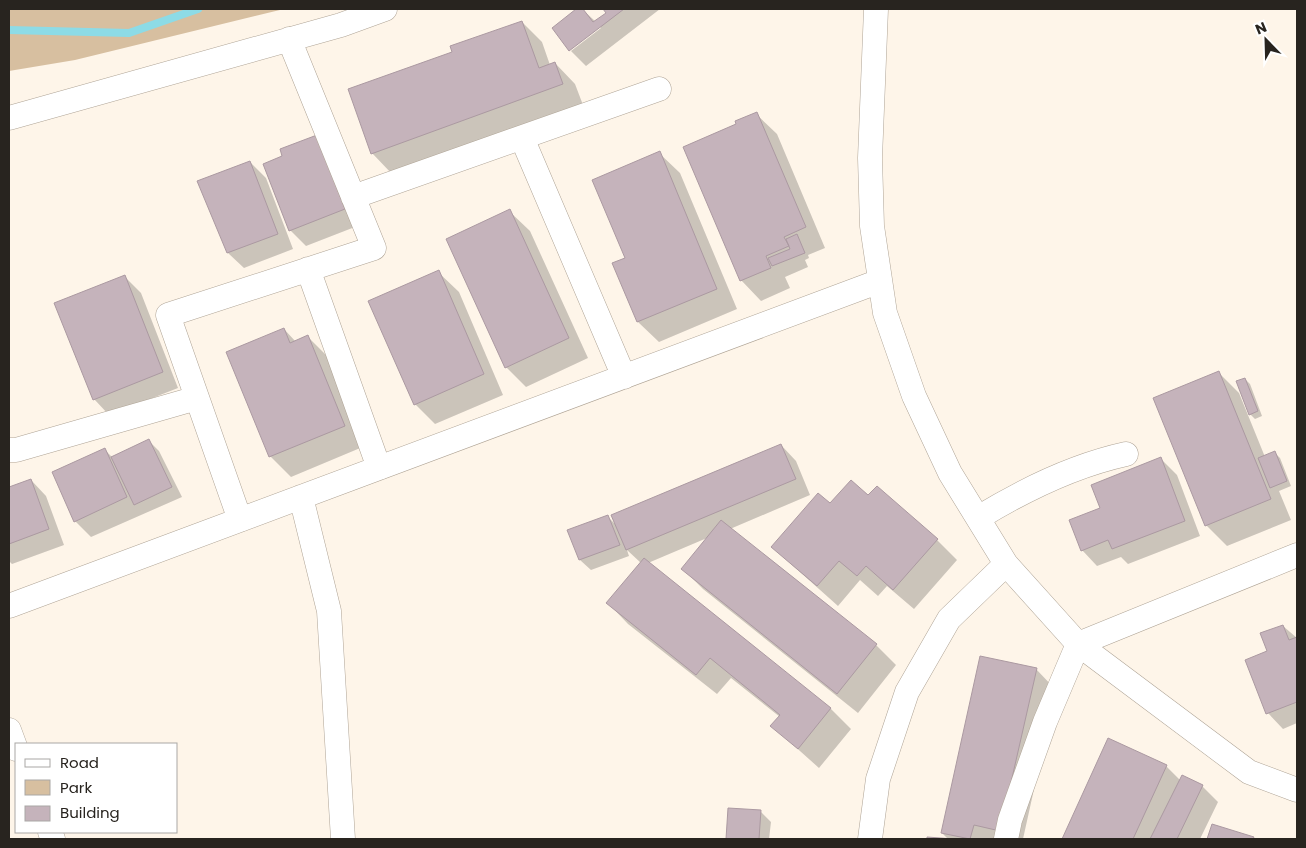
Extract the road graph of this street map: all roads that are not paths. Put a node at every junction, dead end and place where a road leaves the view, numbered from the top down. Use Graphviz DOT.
graph roads {
  1 [pos="384,9"];
  2 [pos="876,9"];
  3 [pos="289,40"];
  4 [pos="660,90"];
  5 [pos="9,118"];
  6 [pos="522,138"];
  7 [pos="353,197"];
  8 [pos="308,270"];
  9 [pos="880,281"];
  10 [pos="624,377"];
  11 [pos="197,398"];
  12 [pos="9,450"];
  13 [pos="1126,454"];
  14 [pos="379,468"];
  15 [pos="301,497"];
  16 [pos="978,518"];
  17 [pos="240,520"];
  18 [pos="1297,555"];
  19 [pos="1006,564"];
  20 [pos="9,606"];
  21 [pos="1078,644"];
  22 [pos="9,730"];
  23 [pos="15,746"];
  24 [pos="1297,790"];
  25 [pos="343,839"];
  26 [pos="870,839"];
  27 [pos="1006,839"];
  1 -- 3 [label="street"];
  2 -- 9 [label="street"];
  3 -- 5 [label="street"];
  3 -- 7 [label="street"];
  4 -- 6 [label="street"];
  6 -- 7 [label="street"];
  6 -- 10 [label="street"];
  7 -- 8 [label="street"];
  8 -- 11 [label="street"];
  8 -- 14 [label="street"];
  9 -- 10 [label="street"];
  9 -- 16 [label="street"];
  10 -- 14 [label="street"];
  11 -- 12 [label="street"];
  11 -- 17 [label="street"];
  13 -- 16 [label="street"];
  14 -- 15 [label="street"];
  15 -- 17 [label="street"];
  15 -- 25 [label="street"];
  16 -- 19 [label="street"];
  17 -- 20 [label="street"];
  18 -- 21 [label="street"];
  19 -- 21 [label="street"];
  19 -- 26 [label="street"];
  21 -- 24 [label="street"];
  21 -- 27 [label="street"];
  22 -- 23 [label="street"];
}
